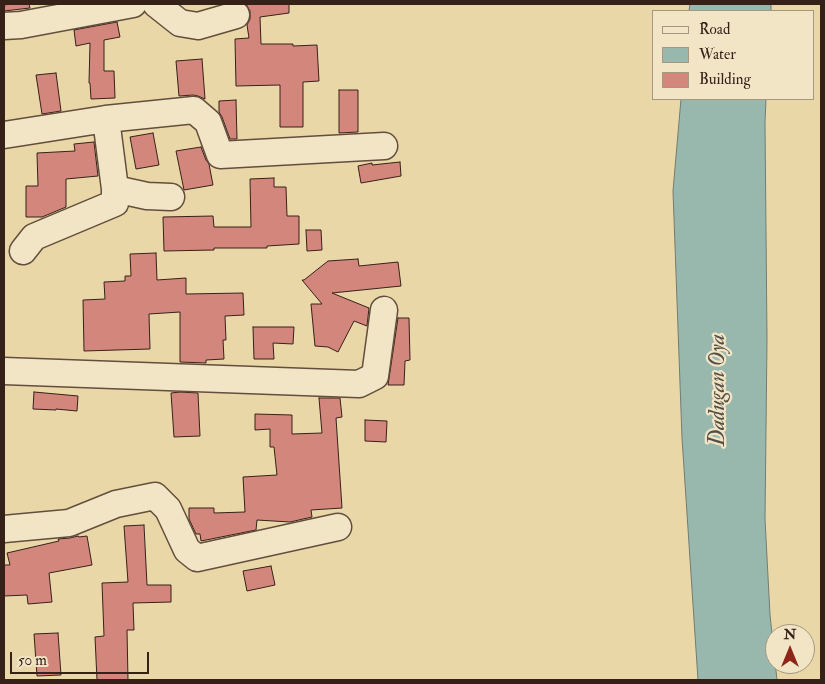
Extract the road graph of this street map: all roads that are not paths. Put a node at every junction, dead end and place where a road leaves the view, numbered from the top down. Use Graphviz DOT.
graph roads {
  1 [pos="133,4"];
  2 [pos="156,4"];
  3 [pos="236,15"];
  4 [pos="4,26"];
  5 [pos="106,119"];
  6 [pos="4,135"];
  7 [pos="384,146"];
  8 [pos="115,189"];
  9 [pos="171,197"];
  10 [pos="23,251"];
  11 [pos="384,310"];
  12 [pos="4,371"];
  13 [pos="338,527"];
  14 [pos="4,529"];
  1 -- 4 [label="street"];
  2 -- 3 [label="street"];
  5 -- 6 [label="street"];
  5 -- 7 [label="street"];
  5 -- 8 [label="street"];
  8 -- 9 [label="street"];
  8 -- 10 [label="street"];
  11 -- 12 [label="street"];
  13 -- 14 [label="street"];
}
